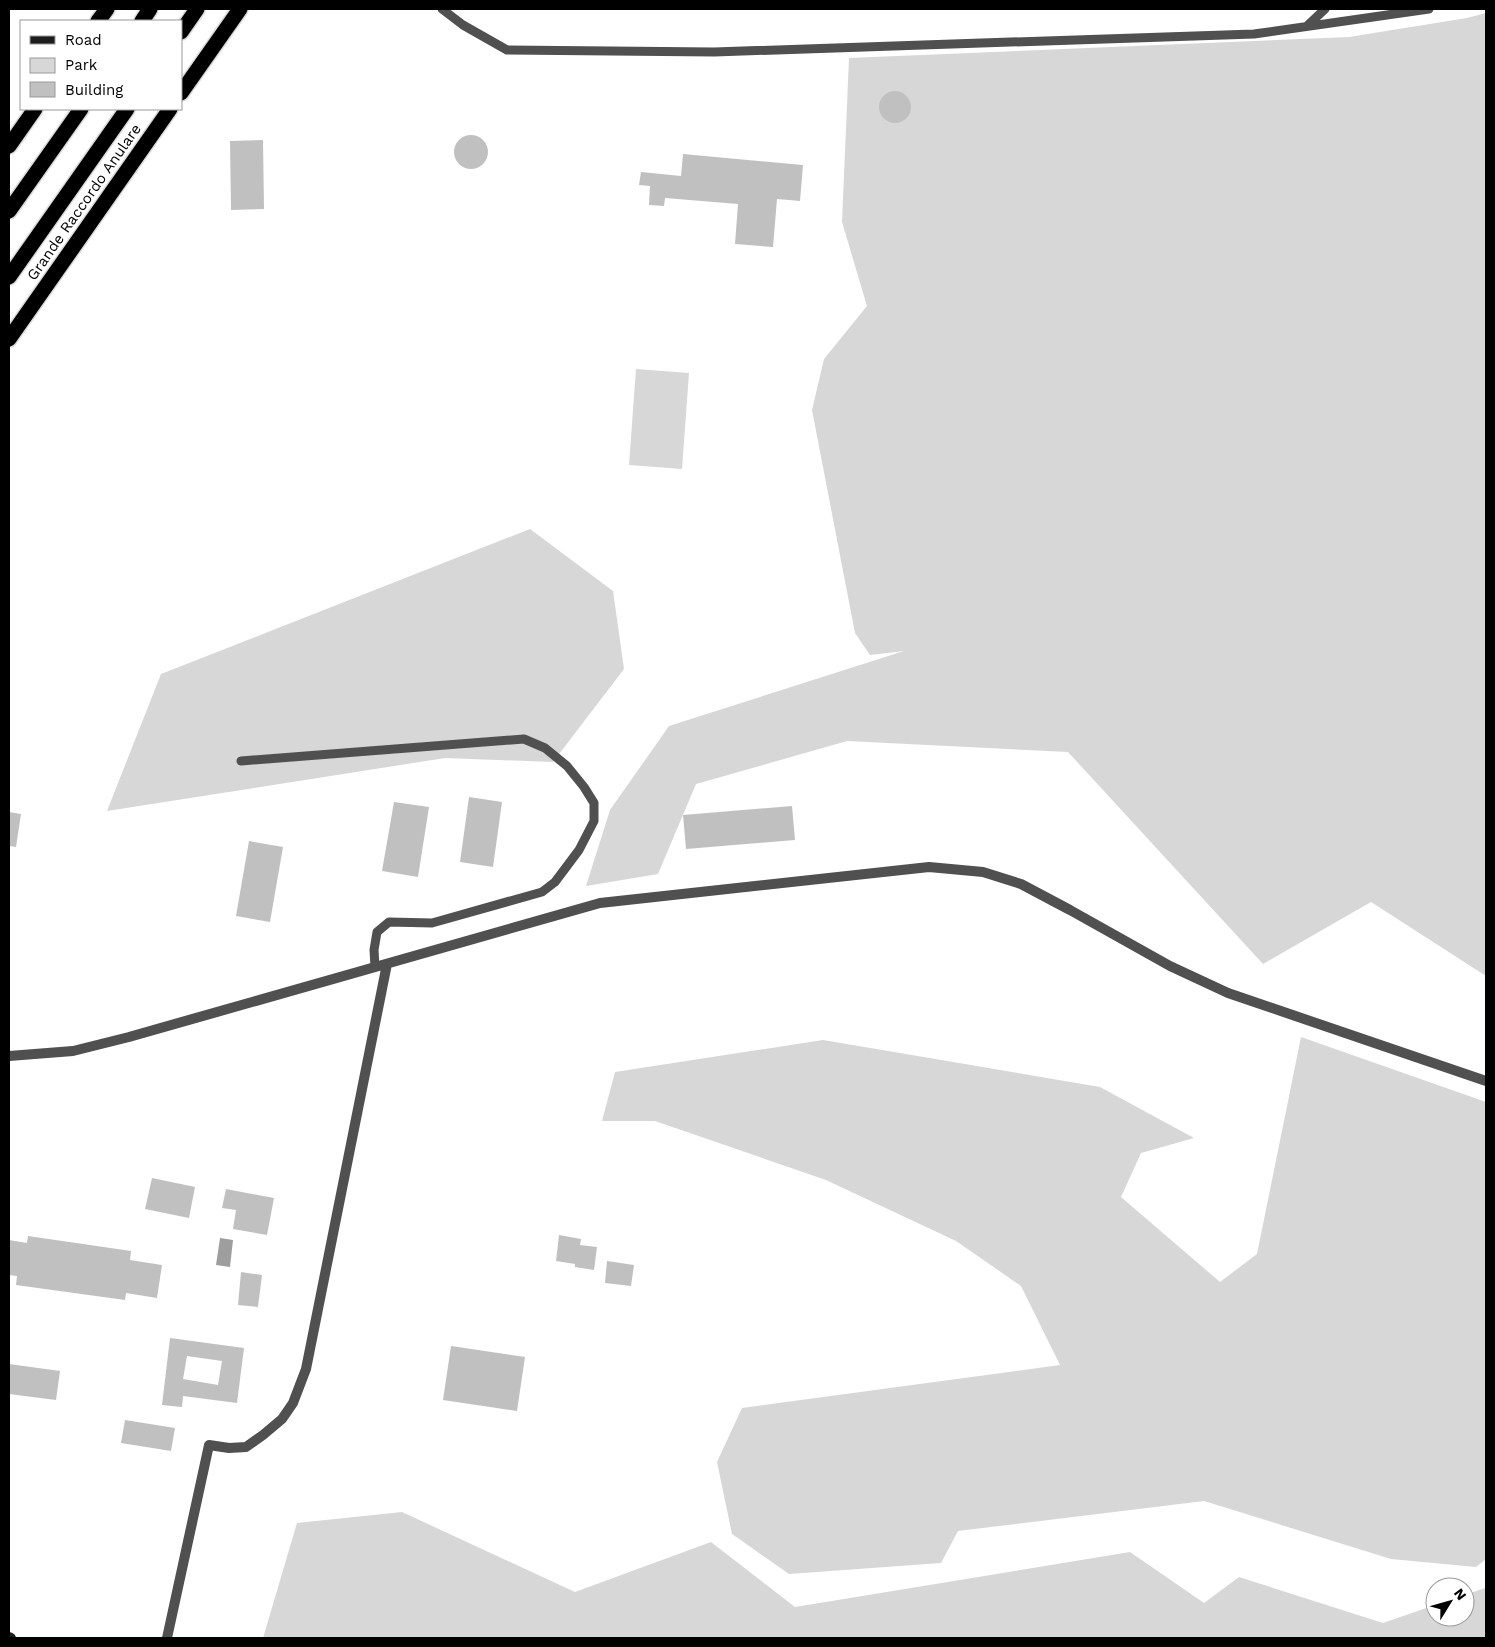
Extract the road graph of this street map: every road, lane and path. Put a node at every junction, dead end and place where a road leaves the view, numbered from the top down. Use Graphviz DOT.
graph roads {
  1 [pos="106,9"];
  2 [pos="150,9"];
  3 [pos="197,9"];
  4 [pos="240,9"];
  5 [pos="442,9"];
  6 [pos="1325,9"];
  7 [pos="1429,9"];
  8 [pos="99,20"];
  9 [pos="143,20"];
  10 [pos="1307,26"];
  11 [pos="182,31"];
  12 [pos="182,92"];
  13 [pos="34,110"];
  14 [pos="80,110"];
  15 [pos="126,110"];
  16 [pos="169,110"];
  17 [pos="9,146"];
  18 [pos="9,211"];
  19 [pos="9,277"];
  20 [pos="9,339"];
  21 [pos="241,761"];
  22 [pos="387,964"];
  23 [pos="375,967"];
  24 [pos="9,1056"];
  25 [pos="1486,1081"];
  26 [pos="167,1638"];
  1 -- 8 [label="highway"];
  2 -- 9 [label="highway"];
  3 -- 11 [label="highway"];
  4 -- 12 [label="highway"];
  5 -- 10 [label="lane"];
  6 -- 10 [label="lane"];
  7 -- 10 [label="lane"];
  13 -- 17 [label="highway"];
  14 -- 18 [label="highway"];
  15 -- 19 [label="highway, Grande Raccordo Anulare"];
  16 -- 20 [label="highway, Grande Raccordo Anulare"];
  21 -- 23 [label="lane"];
  22 -- 23 [label="street"];
  22 -- 25 [label="street"];
  22 -- 26 [label="street"];
  23 -- 24 [label="street"];
}
